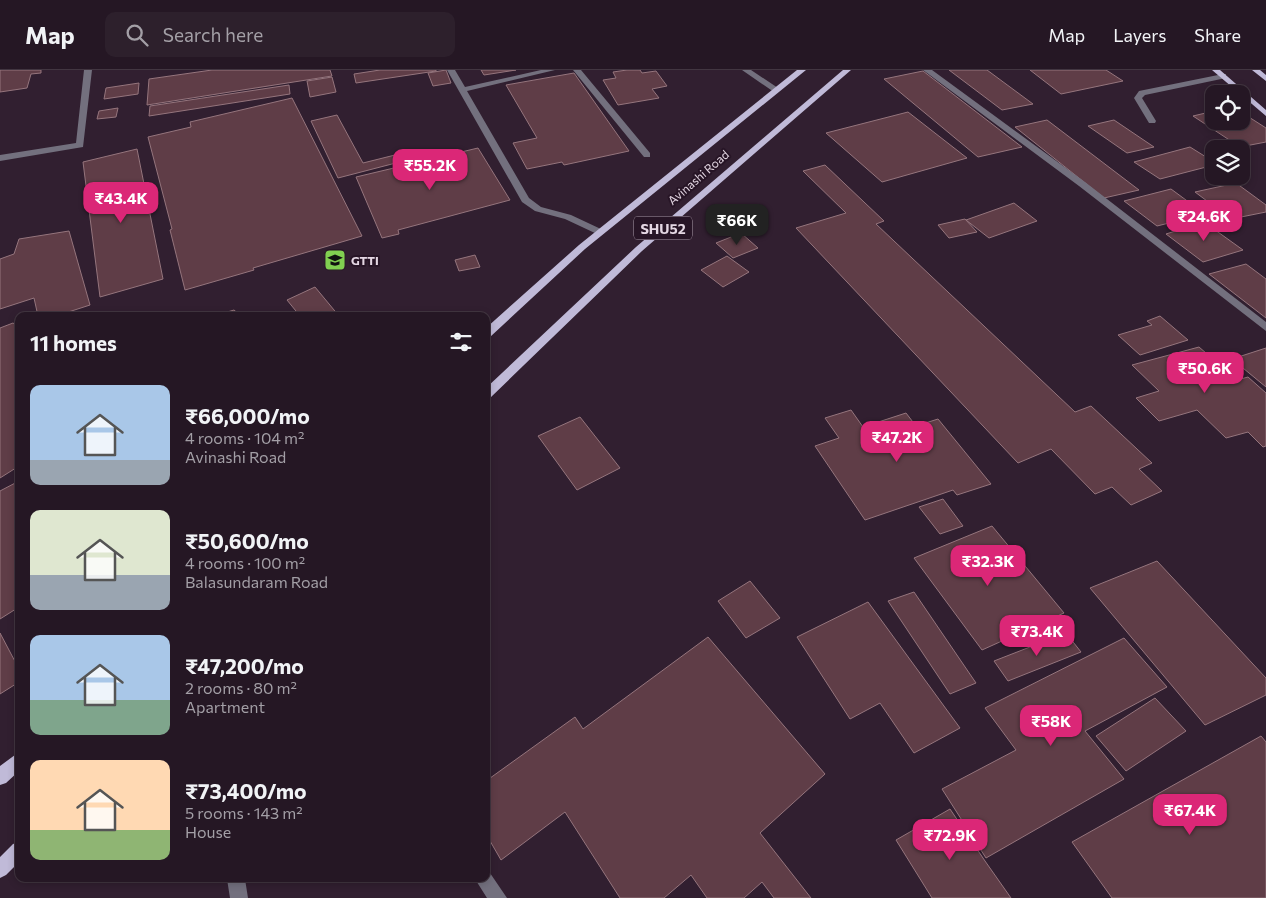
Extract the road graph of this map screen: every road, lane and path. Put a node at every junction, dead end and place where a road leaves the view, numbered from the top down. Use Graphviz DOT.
graph roads {
  1 [pos="88,70"];
  2 [pos="451,70"];
  3 [pos="550,70"];
  4 [pos="578,70"];
  5 [pos="746,70"];
  6 [pos="802,70"];
  7 [pos="847,70"];
  8 [pos="928,70"];
  9 [pos="1216,70"];
  10 [pos="1256,70"];
  11 [pos="1223,76"];
  12 [pos="1266,78"];
  13 [pos="462,90"];
  14 [pos="777,90"];
  15 [pos="1266,114"];
  16 [pos="1152,121"];
  17 [pos="648,155"];
  18 [pos="0,158"];
  19 [pos="600,232"];
  20 [pos="1266,326"];
  21 [pos="490,330"];
  22 [pos="490,391"];
  23 [pos="15,764"];
  24 [pos="0,777"];
  25 [pos="15,854"];
  26 [pos="0,869"];
  27 [pos="236,882"];
  28 [pos="486,882"];
  29 [pos="239,898"];
  30 [pos="498,898"];
  1 -- 18 [label="street"];
  2 -- 13 [label="street"];
  3 -- 13 [label="street"];
  4 -- 17 [label="street"];
  5 -- 14 [label="street"];
  6 -- 14 [label="main road, Avinashi Road / SHU52"];
  7 -- 22 [label="main road, Avinashi Road / SHU52"];
  8 -- 20 [label="street"];
  9 -- 11 [label="main road"];
  10 -- 12 [label="main road"];
  11 -- 15 [label="main road"];
  11 -- 16 [label="street"];
  13 -- 19 [label="street"];
  14 -- 19 [label="main road, Avinashi Road / SHU52"];
  19 -- 21 [label="main road, Avinashi Road / SHU52"];
  23 -- 24 [label="main road"];
  25 -- 26 [label="main road"];
  27 -- 29 [label="street"];
  28 -- 30 [label="street"];
}
